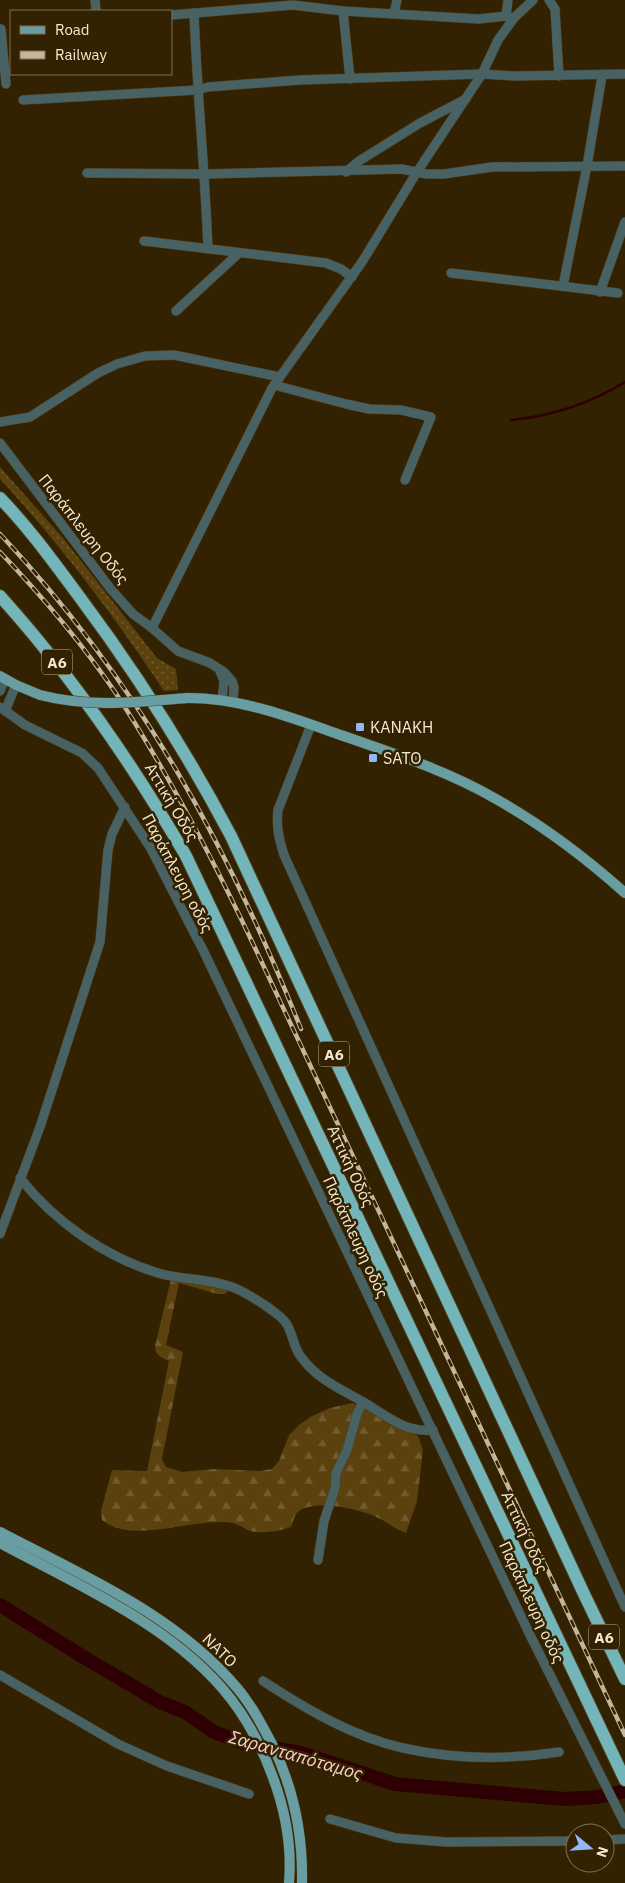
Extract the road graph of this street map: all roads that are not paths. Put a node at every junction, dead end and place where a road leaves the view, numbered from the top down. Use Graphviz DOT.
graph roads {
  1 [pos="397,0"];
  2 [pos="508,0"];
  3 [pos="533,0"];
  4 [pos="549,0"];
  5 [pos="293,2"];
  6 [pos="240,5"];
  7 [pos="343,11"];
  8 [pos="194,13"];
  9 [pos="394,13"];
  10 [pos="172,15"];
  11 [pos="510,17"];
  12 [pos="0,29"];
  13 [pos="482,74"];
  14 [pos="625,74"];
  15 [pos="559,76"];
  16 [pos="602,76"];
  17 [pos="350,79"];
  18 [pos="6,84"];
  19 [pos="197,90"];
  20 [pos="467,99"];
  21 [pos="23,100"];
  22 [pos="587,166"];
  23 [pos="625,166"];
  24 [pos="346,172"];
  25 [pos="417,172"];
  26 [pos="87,173"];
  27 [pos="205,174"];
  28 [pos="625,222"];
  29 [pos="144,241"];
  30 [pos="208,250"];
  31 [pos="240,253"];
  32 [pos="451,273"];
  33 [pos="352,277"];
  34 [pos="563,286"];
  35 [pos="600,292"];
  36 [pos="618,293"];
  37 [pos="176,311"];
  38 [pos="277,381"];
  39 [pos="0,422"];
  40 [pos="0,443"];
  41 [pos="405,480"];
  42 [pos="0,498"];
  43 [pos="0,596"];
  44 [pos="152,628"];
  45 [pos="219,669"];
  46 [pos="2,678"];
  47 [pos="16,686"];
  48 [pos="0,691"];
  49 [pos="222,700"];
  50 [pos="234,702"];
  51 [pos="3,709"];
  52 [pos="311,725"];
  53 [pos="125,808"];
  54 [pos="625,893"];
  55 [pos="20,1178"];
  56 [pos="0,1234"];
  57 [pos="363,1402"];
  58 [pos="433,1430"];
  59 [pos="0,1532"];
  60 [pos="0,1543"];
  61 [pos="318,1560"];
  62 [pos="625,1607"];
  63 [pos="0,1675"];
  64 [pos="625,1679"];
  65 [pos="263,1681"];
  66 [pos="559,1752"];
  67 [pos="624,1777"];
  68 [pos="249,1794"];
  69 [pos="330,1820"];
  70 [pos="625,1824"];
  71 [pos="565,1841"];
  72 [pos="289,1883"];
  73 [pos="302,1883"];
  1 -- 9 [label="street"];
  2 -- 11 [label="street"];
  3 -- 11 [label="street"];
  4 -- 15 [label="street"];
  5 -- 6 [label="street"];
  5 -- 7 [label="street"];
  6 -- 8 [label="street"];
  7 -- 9 [label="street"];
  7 -- 17 [label="street"];
  8 -- 10 [label="street"];
  8 -- 19 [label="street"];
  9 -- 11 [label="street"];
  11 -- 13 [label="street"];
  12 -- 18 [label="street"];
  13 -- 15 [label="street"];
  13 -- 17 [label="street"];
  13 -- 20 [label="street"];
  14 -- 16 [label="street"];
  15 -- 16 [label="street"];
  16 -- 22 [label="street"];
  17 -- 19 [label="street"];
  19 -- 21 [label="street"];
  19 -- 27 [label="street"];
  20 -- 24 [label="street"];
  20 -- 25 [label="street"];
  22 -- 23 [label="street"];
  22 -- 25 [label="street"];
  22 -- 34 [label="street"];
  24 -- 25 [label="street"];
  24 -- 27 [label="street"];
  25 -- 33 [label="street"];
  26 -- 27 [label="street"];
  27 -- 30 [label="street"];
  28 -- 35 [label="street"];
  29 -- 30 [label="street"];
  30 -- 31 [label="street"];
  31 -- 33 [label="street"];
  31 -- 37 [label="street"];
  32 -- 34 [label="street"];
  33 -- 38 [label="street"];
  34 -- 35 [label="street"];
  35 -- 36 [label="street"];
  38 -- 39 [label="street"];
  38 -- 41 [label="street"];
  38 -- 44 [label="street"];
  40 -- 44 [label="street, Παράπλευρη Οδός"];
  42 -- 64 [label="highway, Αττική Οδός / Α6"];
  43 -- 67 [label="highway, Αττική Οδός / Α6"];
  44 -- 45 [label="street"];
  45 -- 49 [label="street"];
  45 -- 50 [label="street"];
  46 -- 47 [label="main road"];
  46 -- 48 [label="street"];
  47 -- 49 [label="main road, bridge"];
  47 -- 51 [label="street, Παράπλευρη οδός"];
  49 -- 50 [label="main road"];
  50 -- 52 [label="main road"];
  51 -- 53 [label="street, Παράπλευρη οδός"];
  52 -- 54 [label="main road"];
  52 -- 62 [label="street"];
  53 -- 55 [label="street"];
  53 -- 58 [label="street, Παράπλευρη οδός"];
  55 -- 56 [label="street"];
  55 -- 57 [label="street"];
  57 -- 58 [label="street"];
  57 -- 61 [label="street"];
  58 -- 70 [label="street, Παράπλευρη οδός"];
  59 -- 73 [label="main road, ΝΑΤΟ"];
  60 -- 72 [label="main road, ΝΑΤΟ"];
  63 -- 68 [label="street"];
  65 -- 66 [label="street"];
  69 -- 71 [label="street"];
}
